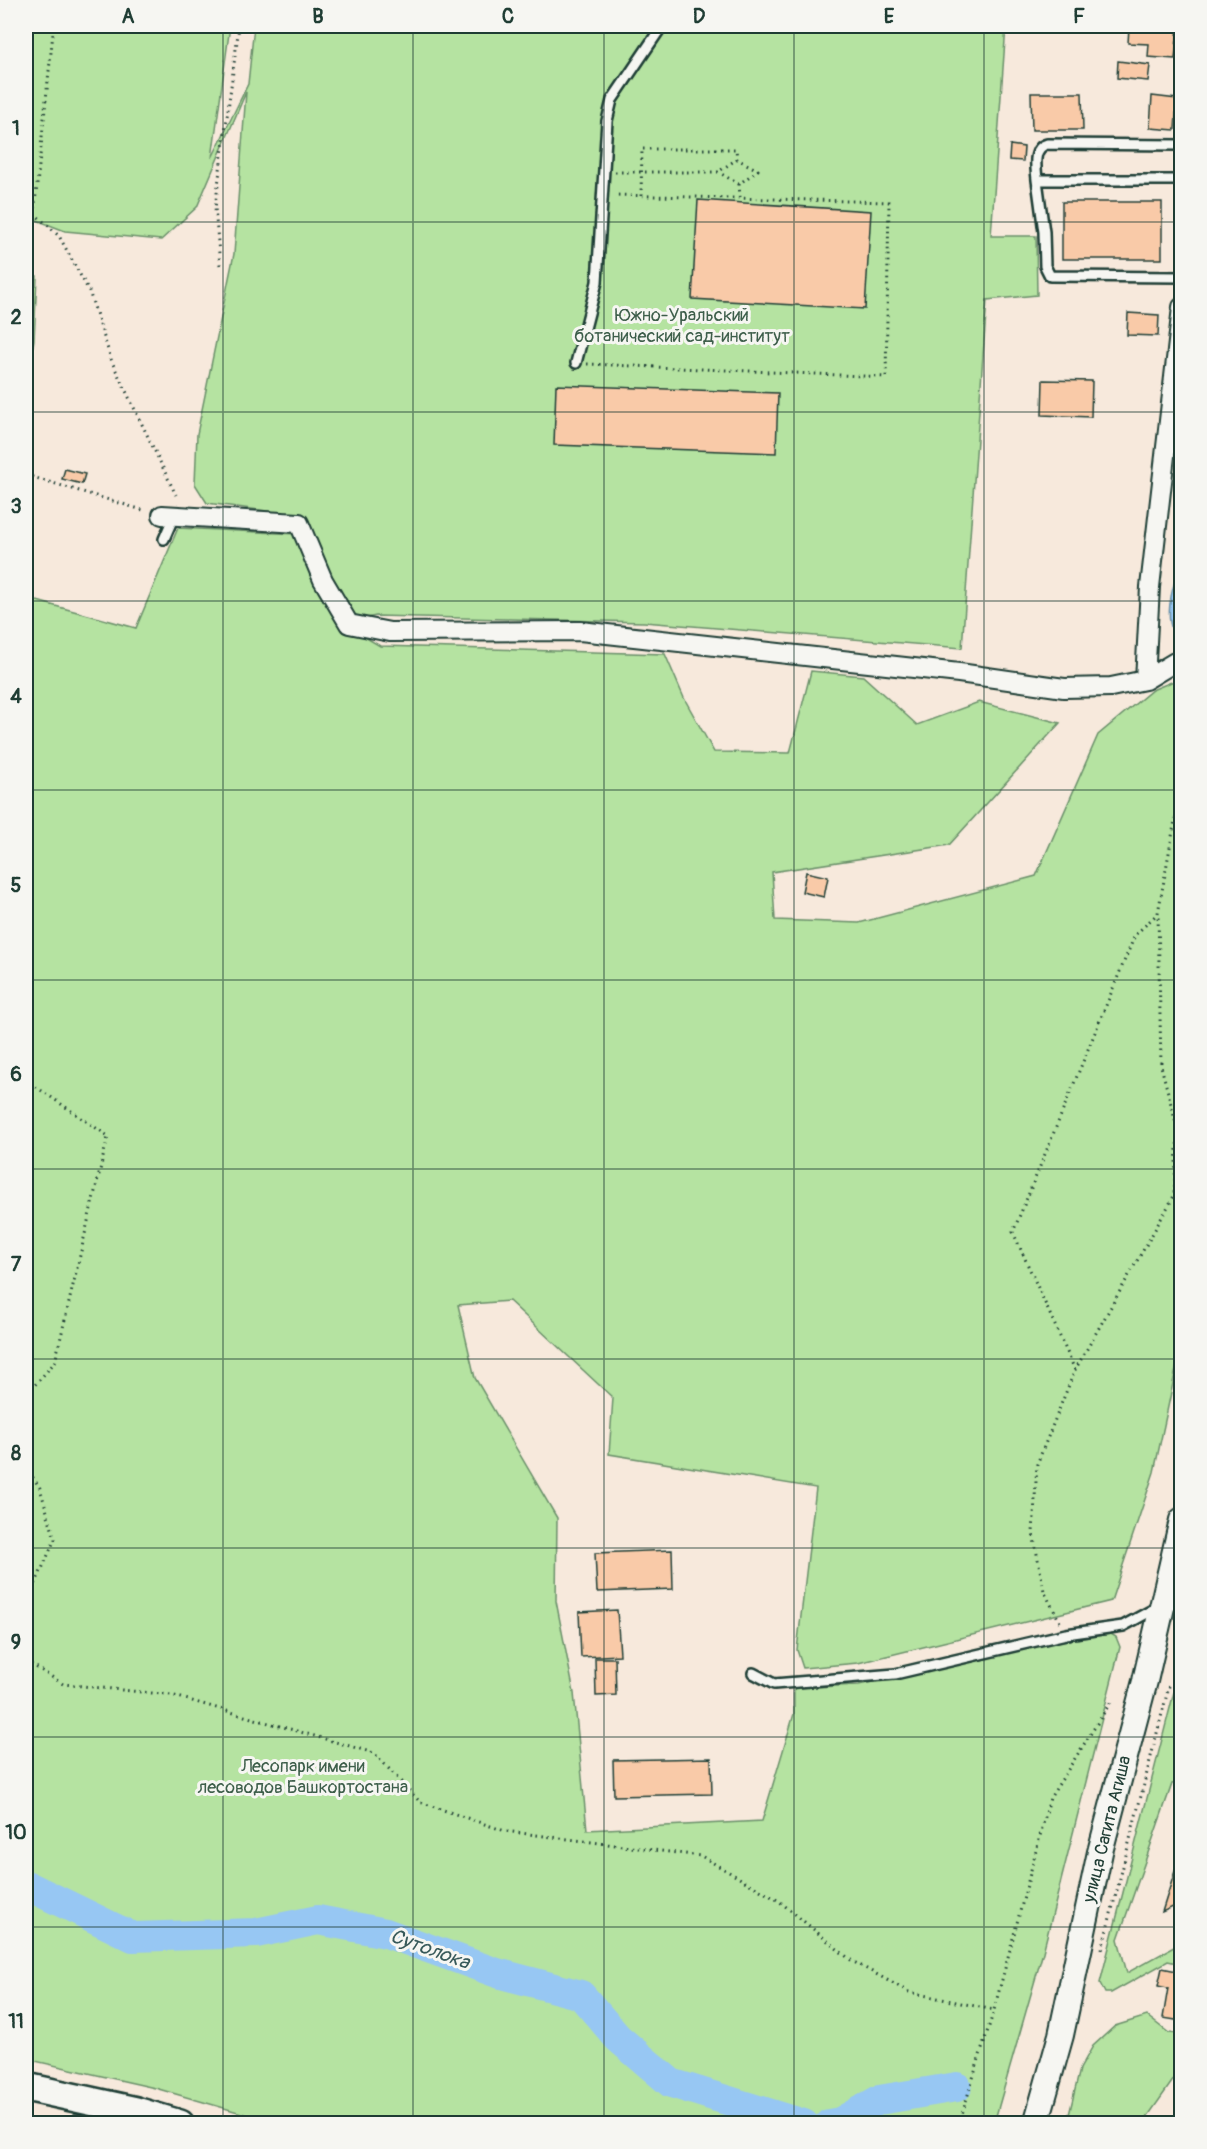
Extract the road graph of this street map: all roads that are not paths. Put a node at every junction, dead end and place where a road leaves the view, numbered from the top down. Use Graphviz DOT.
graph roads {
  1 [pos="662,26"];
  2 [pos="1182,145"];
  3 [pos="1037,180"];
  4 [pos="1182,180"];
  5 [pos="1182,277"];
  6 [pos="1182,307"];
  7 [pos="576,363"];
  8 [pos="1178,368"];
  9 [pos="168,516"];
  10 [pos="164,539"];
  11 [pos="1178,663"];
  12 [pos="1145,680"];
  13 [pos="1180,1537"];
  14 [pos="1163,1604"];
  15 [pos="753,1673"];
  16 [pos="26,2087"];
  17 [pos="180,2124"];
  18 [pos="1036,2124"];
  1 -- 7 [label="lane"];
  2 -- 3 [label="lane"];
  3 -- 4 [label="lane"];
  3 -- 5 [label="lane"];
  6 -- 8 [label="street"];
  8 -- 12 [label="street"];
  9 -- 10 [label="lane"];
  9 -- 12 [label="street"];
  11 -- 12 [label="street"];
  13 -- 14 [label="main road, улица Сагита Агиша"];
  14 -- 15 [label="lane"];
  14 -- 18 [label="main road, улица Сагита Агиша"];
  16 -- 17 [label="main road"];
}
